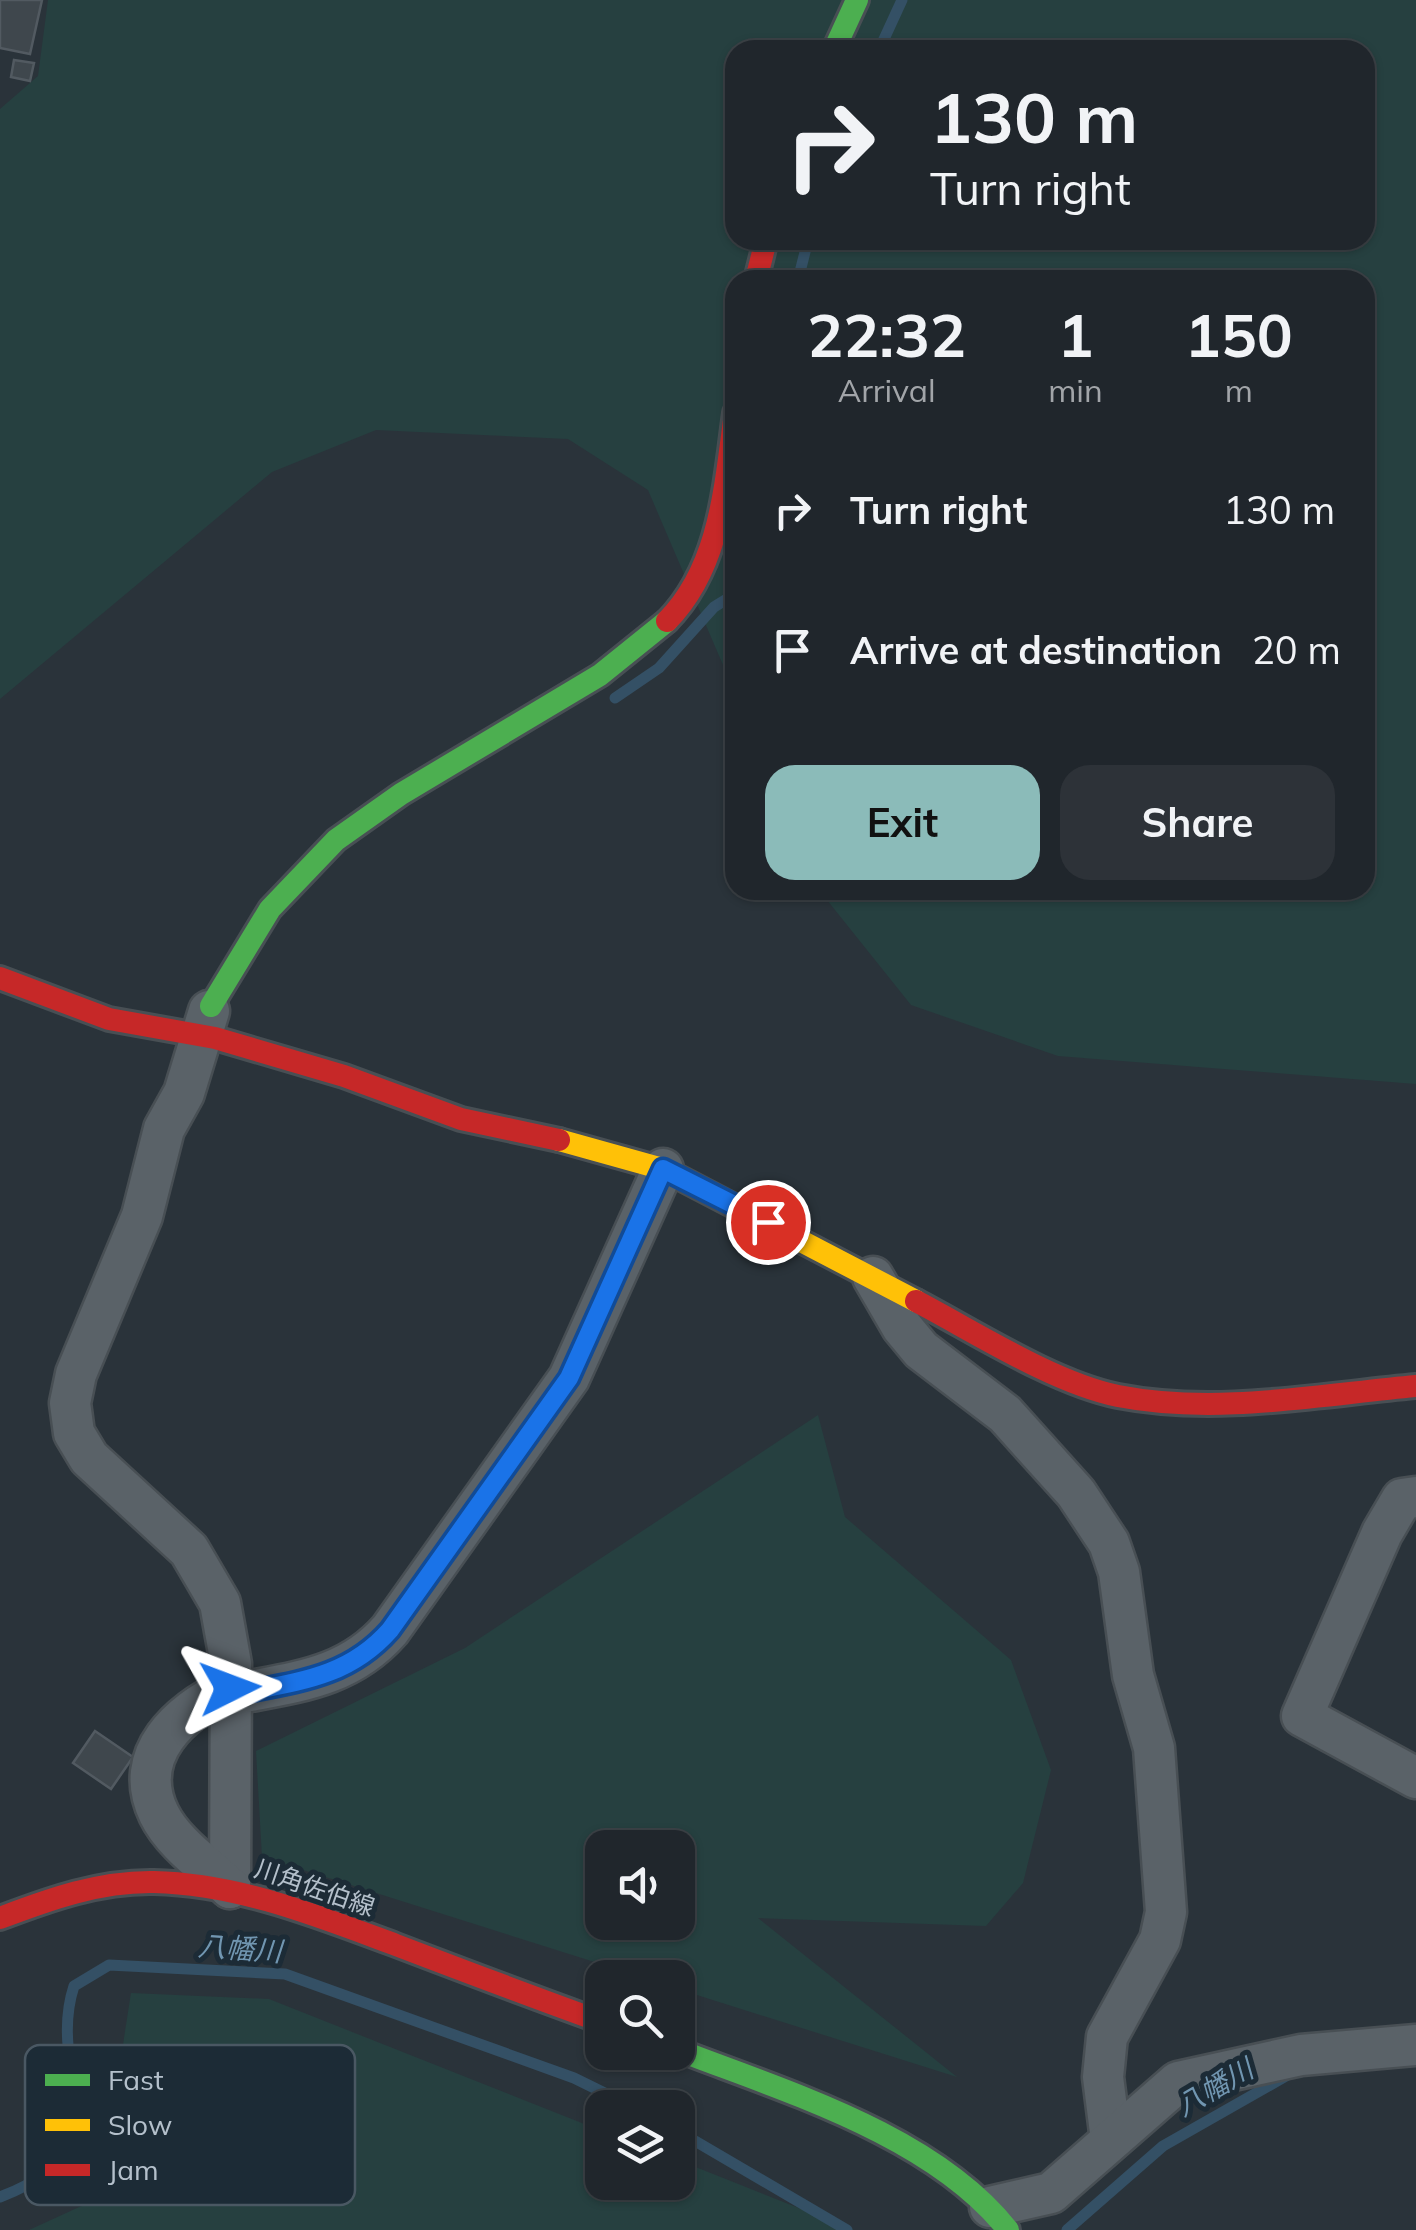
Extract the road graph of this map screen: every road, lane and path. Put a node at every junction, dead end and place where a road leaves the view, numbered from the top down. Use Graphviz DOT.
graph roads {
  1 [pos="857,0"];
  2 [pos="839,40"];
  3 [pos="725,478"];
  4 [pos="0,978"];
  5 [pos="206,1020"];
  6 [pos="663,1169"];
  7 [pos="873,1277"];
  8 [pos="1416,1386"];
  9 [pos="1416,1497"];
  10 [pos="230,1691"];
  11 [pos="1416,1778"];
  12 [pos="230,1888"];
  13 [pos="0,1918"];
  14 [pos="585,2016"];
  15 [pos="1416,2045"];
  16 [pos="695,2056"];
  17 [pos="1112,2140"];
  18 [pos="999,2218"];
  1 -- 2 [label="street"];
  3 -- 5 [label="street"];
  4 -- 5 [label="street"];
  5 -- 6 [label="street"];
  5 -- 10 [label="street"];
  6 -- 7 [label="street"];
  6 -- 10 [label="street"];
  7 -- 8 [label="street"];
  7 -- 17 [label="street"];
  9 -- 11 [label="street"];
  10 -- 12 [label="street"];
  10 -- 12 [label="street"];
  12 -- 13 [label="street, 川角佐伯線"];
  12 -- 14 [label="street, 川角佐伯線"];
  15 -- 17 [label="street"];
  16 -- 18 [label="street"];
  17 -- 18 [label="street"];
}
